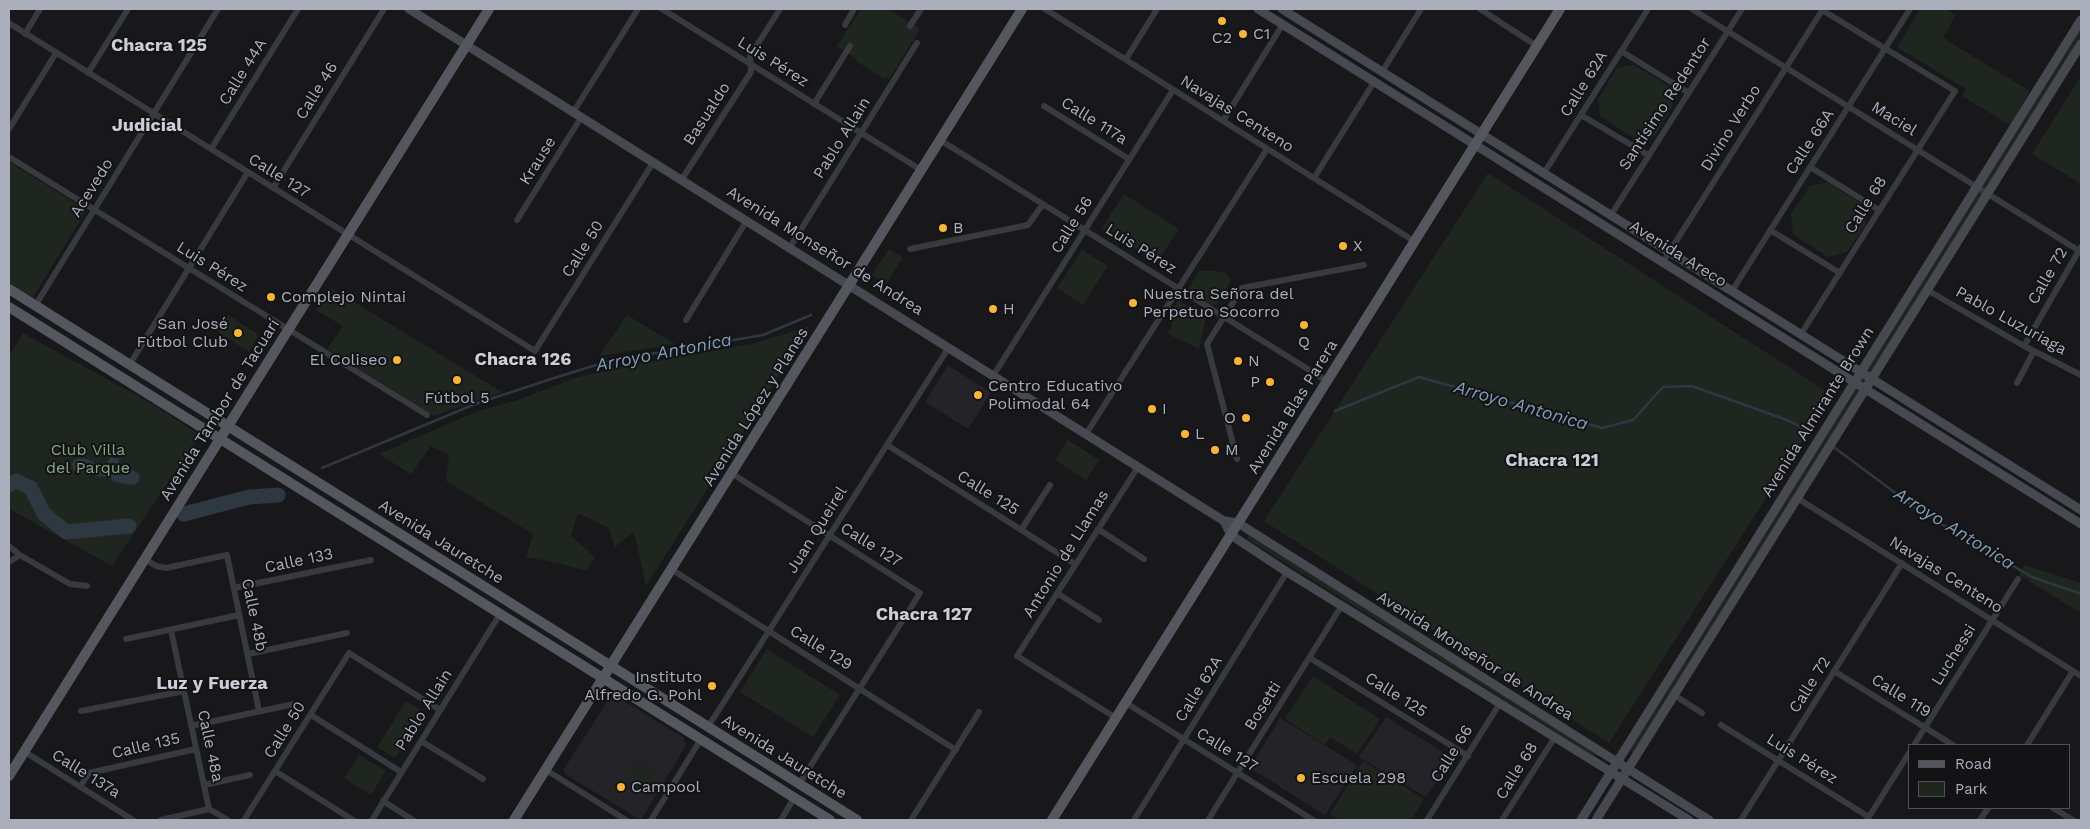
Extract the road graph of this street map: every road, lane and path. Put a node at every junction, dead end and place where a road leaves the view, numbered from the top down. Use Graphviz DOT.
graph roads {
  1 [pos="40,9"];
  2 [pos="128,9"];
  3 [pos="218,9"];
  4 [pos="298,9"];
  5 [pos="384,9"];
  6 [pos="409,9"];
  7 [pos="489,9"];
  8 [pos="638,9"];
  9 [pos="662,9"];
  10 [pos="780,9"];
  11 [pos="854,9"];
  12 [pos="921,9"];
  13 [pos="1045,9"];
  14 [pos="1157,9"];
  15 [pos="1258,9"];
  16 [pos="1422,9"];
  17 [pos="1480,9"];
  18 [pos="1560,9"];
  19 [pos="1648,9"];
  20 [pos="1692,9"];
  21 [pos="1742,9"];
  22 [pos="1822,9"];
  23 [pos="1910,9"];
  24 [pos="1019,10"];
  25 [pos="1288,10"];
  26 [pos="2081,20"];
  27 [pos="9,24"];
  28 [pos="1283,24"];
  29 [pos="844,25"];
  30 [pos="910,26"];
  31 [pos="1728,31"];
  32 [pos="25,34"];
  33 [pos="917,43"];
  34 [pos="467,44"];
  35 [pos="2081,44"];
  36 [pos="850,46"];
  37 [pos="1537,46"];
  38 [pos="1884,50"];
  39 [pos="1621,51"];
  40 [pos="56,53"];
  41 [pos="1126,60"];
  42 [pos="750,64"];
  43 [pos="1786,67"];
  44 [pos="1382,72"];
  45 [pos="88,73"];
  46 [pos="1374,82"];
  47 [pos="1173,90"];
  48 [pos="1689,93"];
  49 [pos="814,104"];
  50 [pos="1044,106"];
  51 [pos="1849,107"];
  52 [pos="154,114"];
  53 [pos="578,114"];
  54 [pos="1581,115"];
  55 [pos="1223,121"];
  56 [pos="9,129"];
  57 [pos="861,133"];
  58 [pos="1482,134"];
  59 [pos="940,140"];
  60 [pos="1475,144"];
  61 [pos="1267,148"];
  62 [pos="211,150"];
  63 [pos="1918,150"];
  64 [pos="1648,155"];
  65 [pos="9,157"];
  66 [pos="1129,160"];
  67 [pos="654,161"];
  68 [pos="1810,167"];
  69 [pos="921,170"];
  70 [pos="248,172"];
  71 [pos="1544,173"];
  72 [pos="1314,178"];
  73 [pos="682,179"];
  74 [pos="1977,187"];
  75 [pos="273,188"];
  76 [pos="1988,194"];
  77 [pos="1043,204"];
  78 [pos="94,210"];
  79 [pos="1880,210"];
  80 [pos="1611,215"];
  81 [pos="517,220"];
  82 [pos="747,220"];
  83 [pos="1085,230"];
  84 [pos="1770,230"];
  85 [pos="347,234"];
  86 [pos="1414,242"];
  87 [pos="790,247"];
  88 [pos="910,249"];
  89 [pos="2081,250"];
  90 [pos="1670,252"];
  91 [pos="1663,262"];
  92 [pos="1364,265"];
  93 [pos="189,268"];
  94 [pos="1840,273"];
  95 [pos="850,285"];
  96 [pos="9,289"];
  97 [pos="1178,289"];
  98 [pos="1927,290"];
  99 [pos="1732,291"];
  100 [pos="35,306"];
  101 [pos="9,307"];
  102 [pos="1223,317"];
  103 [pos="686,320"];
  104 [pos="287,329"];
  105 [pos="1801,334"];
  106 [pos="2024,346"];
  107 [pos="949,347"];
  108 [pos="535,351"];
  109 [pos="2034,351"];
  110 [pos="130,364"];
  111 [pos="1861,372"];
  112 [pos="2081,375"];
  113 [pos="993,376"];
  114 [pos="1872,378"];
  115 [pos="1327,381"];
  116 [pos="1855,382"];
  117 [pos="2017,383"];
  118 [pos="1865,389"];
  119 [pos="427,416"];
  120 [pos="227,425"];
  121 [pos="1086,434"];
  122 [pos="219,438"];
  123 [pos="886,444"];
  124 [pos="1237,459"];
  125 [pos="1138,467"];
  126 [pos="731,473"];
  127 [pos="1050,485"];
  128 [pos="1797,498"];
  129 [pos="2081,510"];
  130 [pos="1224,521"];
  131 [pos="1238,523"];
  132 [pos="2081,524"];
  133 [pos="1098,529"];
  134 [pos="1021,530"];
  135 [pos="829,535"];
  136 [pos="1230,535"];
  137 [pos="9,546"];
  138 [pos="20,555"];
  139 [pos="145,559"];
  140 [pos="1144,559"];
  141 [pos="371,560"];
  142 [pos="9,562"];
  143 [pos="1902,563"];
  144 [pos="1075,564"];
  145 [pos="671,569"];
  146 [pos="1288,572"];
  147 [pos="2018,579"];
  148 [pos="88,586"];
  149 [pos="234,588"];
  150 [pos="1058,593"];
  151 [pos="1342,605"];
  152 [pos="500,614"];
  153 [pos="239,616"];
  154 [pos="1099,620"];
  155 [pos="1992,620"];
  156 [pos="170,630"];
  157 [pos="769,631"];
  158 [pos="347,633"];
  159 [pos="126,640"];
  160 [pos="248,654"];
  161 [pos="1310,658"];
  162 [pos="611,666"];
  163 [pos="1834,671"];
  164 [pos="2073,671"];
  165 [pos="2081,676"];
  166 [pos="603,678"];
  167 [pos="860,689"];
  168 [pos="184,692"];
  169 [pos="1674,695"];
  170 [pos="1126,703"];
  171 [pos="1500,703"];
  172 [pos="294,704"];
  173 [pos="440,710"];
  174 [pos="81,711"];
  175 [pos="259,711"];
  176 [pos="980,712"];
  177 [pos="1702,713"];
  178 [pos="310,715"];
  179 [pos="1116,718"];
  180 [pos="1721,725"];
  181 [pos="191,726"];
  182 [pos="708,727"];
  183 [pos="1925,727"];
  184 [pos="1554,737"];
  185 [pos="701,740"];
  186 [pos="1184,740"];
  187 [pos="421,741"];
  188 [pos="1915,744"];
  189 [pos="1951,744"];
  190 [pos="2028,744"];
  191 [pos="196,749"];
  192 [pos="956,750"];
  193 [pos="25,752"];
  194 [pos="1908,755"];
  195 [pos="1468,756"];
  196 [pos="1778,761"];
  197 [pos="1617,763"];
  198 [pos="546,770"];
  199 [pos="1627,770"];
  200 [pos="275,771"];
  201 [pos="402,772"];
  202 [pos="1611,772"];
  203 [pos="1237,773"];
  204 [pos="250,775"];
  205 [pos="9,776"];
  206 [pos="1622,778"];
  207 [pos="483,779"];
  208 [pos="799,784"];
  209 [pos="204,785"];
  210 [pos="80,787"];
  211 [pos="794,798"];
  212 [pos="383,801"];
  213 [pos="209,809"];
  214 [pos="1987,809"];
  215 [pos="2055,809"];
  216 [pos="1868,819"];
  217 [pos="133,820"];
  218 [pos="161,820"];
  219 [pos="228,820"];
  220 [pos="244,820"];
  221 [pos="353,820"];
  222 [pos="372,820"];
  223 [pos="413,820"];
  224 [pos="514,820"];
  225 [pos="626,820"];
  226 [pos="651,820"];
  227 [pos="781,820"];
  228 [pos="830,820"];
  229 [pos="857,820"];
  230 [pos="911,820"];
  231 [pos="1052,820"];
  232 [pos="1134,820"];
  233 [pos="1208,820"];
  234 [pos="1313,820"];
  235 [pos="1427,820"];
  236 [pos="1502,820"];
  237 [pos="1581,820"];
  238 [pos="1596,820"];
  239 [pos="1689,820"];
  240 [pos="1709,820"];
  241 [pos="1741,820"];
  242 [pos="1980,820"];
  243 [pos="2073,820"];
  1 -- 32 [label="street"];
  2 -- 45 [label="street"];
  3 -- 52 [label="street, Acevedo"];
  4 -- 62 [label="street, Calle 44A"];
  5 -- 75 [label="street, Calle 46"];
  6 -- 34 [label="main road, Avenida Monseñor de Andrea"];
  7 -- 34 [label="main road, Avenida Tambor de Tacuarí"];
  8 -- 53 [label="street, Krause"];
  9 -- 42 [label="street, Luis Pérez"];
  10 -- 42 [label="street, Basualdo"];
  11 -- 29 [label="street"];
  12 -- 30 [label="street"];
  13 -- 41 [label="street, Navajas Centeno"];
  14 -- 41 [label="street"];
  15 -- 28 [label="main road, Avenida Areco"];
  16 -- 44 [label="street"];
  17 -- 37 [label="street"];
  18 -- 37 [label="main road, Avenida Blas Parera"];
  19 -- 39 [label="street, Calle 62A"];
  20 -- 31 [label="street, Maciel"];
  21 -- 31 [label="street, Santísimo Redentor"];
  22 -- 38 [label="street"];
  22 -- 43 [label="street, Divino Verbo"];
  23 -- 38 [label="street, Calle 66A"];
  24 -- 59 [label="main road, Avenida López y Planes"];
  25 -- 44 [label="main road, Avenida Areco"];
  26 -- 74 [label="main road, Avenida Almirante Brown"];
  27 -- 32 [label="street, Calle 127"];
  28 -- 46 [label="main road, Avenida Areco"];
  28 -- 55 [label="street"];
  31 -- 43 [label="street, Maciel"];
  31 -- 48 [label="street, Santísimo Redentor"];
  32 -- 40 [label="street, Calle 127"];
  33 -- 57 [label="street, Pablo Allain"];
  34 -- 53 [label="main road, Avenida Monseñor de Andrea"];
  34 -- 85 [label="main road, Avenida Tambor de Tacuarí"];
  35 -- 76 [label="main road, Avenida Almirante Brown"];
  36 -- 49 [label="street"];
  37 -- 58 [label="main road, Avenida Blas Parera"];
  38 -- 51 [label="street, Calle 66A"];
  38 -- 63 [label="street, Calle 68"];
  39 -- 48 [label="street"];
  39 -- 54 [label="street, Calle 62A"];
  40 -- 45 [label="street, Calle 127"];
  40 -- 56 [label="street"];
  41 -- 47 [label="street, Navajas Centeno"];
  42 -- 49 [label="street, Luis Pérez"];
  42 -- 73 [label="street, Basualdo"];
  43 -- 51 [label="street, Maciel"];
  43 -- 90 [label="street, Divino Verbo"];
  44 -- 58 [label="main road, Avenida Areco"];
  45 -- 52 [label="street, Calle 127"];
  46 -- 60 [label="main road, Avenida Areco"];
  46 -- 72 [label="street"];
  47 -- 55 [label="street, Navajas Centeno"];
  47 -- 66 [label="street, Calle 56"];
  48 -- 64 [label="street, Santísimo Redentor"];
  49 -- 57 [label="street, Luis Pérez"];
  50 -- 66 [label="street, Calle 117a"];
  51 -- 63 [label="street, Maciel"];
  51 -- 68 [label="street, Calle 66A"];
  52 -- 62 [label="street, Calle 127"];
  52 -- 78 [label="street, Acevedo"];
  53 -- 67 [label="main road, Avenida Monseñor de Andrea"];
  53 -- 81 [label="street, Krause"];
  54 -- 64 [label="street"];
  54 -- 71 [label="street, Calle 62A"];
  55 -- 61 [label="street, Navajas Centeno"];
  57 -- 69 [label="street, Luis Pérez"];
  57 -- 87 [label="street, Pablo Allain"];
  58 -- 60 [label="main road, Avenida Blas Parera"];
  58 -- 71 [label="main road, Avenida Areco"];
  59 -- 69 [label="main road, Avenida López y Planes"];
  59 -- 77 [label="street, Luis Pérez"];
  60 -- 86 [label="main road, Avenida Blas Parera"];
  60 -- 91 [label="main road, Avenida Areco"];
  61 -- 72 [label="street, Navajas Centeno"];
  61 -- 97 [label="street"];
  62 -- 70 [label="street, Calle 127"];
  63 -- 74 [label="street, Maciel"];
  63 -- 79 [label="street, Calle 68"];
  64 -- 80 [label="street, Santísimo Redentor"];
  65 -- 78 [label="street, Luis Pérez"];
  66 -- 83 [label="street, Calle 56"];
  67 -- 73 [label="main road, Avenida Monseñor de Andrea"];
  67 -- 108 [label="street, Calle 50"];
  68 -- 79 [label="street"];
  68 -- 84 [label="street, Calle 66A"];
  69 -- 95 [label="main road, Avenida López y Planes"];
  70 -- 75 [label="street, Calle 127"];
  70 -- 93 [label="street"];
  71 -- 80 [label="main road, Avenida Areco"];
  72 -- 86 [label="street, Navajas Centeno"];
  73 -- 82 [label="main road, Avenida Monseñor de Andrea"];
  74 -- 76 [label="street, Maciel"];
  74 -- 111 [label="main road, Avenida Almirante Brown"];
  75 -- 85 [label="street, Calle 127"];
  76 -- 89 [label="street, Maciel"];
  76 -- 98 [label="main road, Avenida Almirante Brown"];
  77 -- 83 [label="street, Luis Pérez"];
  77 -- 88 [label="street"];
  78 -- 93 [label="street, Luis Pérez"];
  78 -- 100 [label="street, Acevedo"];
  79 -- 94 [label="street, Calle 68"];
  80 -- 90 [label="main road, Avenida Areco"];
  82 -- 87 [label="main road, Avenida Monseñor de Andrea"];
  82 -- 103 [label="street"];
  83 -- 97 [label="street, Luis Pérez"];
  83 -- 113 [label="street, Calle 56"];
  84 -- 94 [label="street"];
  84 -- 99 [label="street, Calle 66A"];
  85 -- 104 [label="main road, Avenida Tambor de Tacuarí"];
  85 -- 108 [label="street, Calle 127"];
  86 -- 115 [label="main road, Avenida Blas Parera"];
  87 -- 95 [label="main road, Avenida Monseñor de Andrea"];
  89 -- 106 [label="street, Calle 72"];
  90 -- 91 [label="street, Divino Verbo"];
  90 -- 99 [label="main road, Avenida Areco"];
  91 -- 116 [label="main road, Avenida Areco"];
  92 -- 102 [label="street"];
  93 -- 104 [label="street, Luis Pérez"];
  93 -- 110 [label="street"];
  94 -- 105 [label="street, Calle 68"];
  95 -- 107 [label="main road, Avenida Monseñor de Andrea"];
  95 -- 126 [label="main road, Avenida López y Planes"];
  96 -- 100 [label="main road, Avenida Jauretche"];
  97 -- 102 [label="street, Luis Pérez"];
  97 -- 121 [label="street"];
  98 -- 106 [label="street, Pablo Luzuriaga"];
  98 -- 114 [label="main road, Avenida Almirante Brown"];
  99 -- 105 [label="main road, Avenida Areco"];
  100 -- 110 [label="main road, Avenida Jauretche"];
  101 -- 122 [label="main road, Avenida Jauretche"];
  102 -- 115 [label="street, Luis Pérez"];
  102 -- 124 [label="street"];
  104 -- 119 [label="street, Luis Pérez"];
  104 -- 120 [label="main road, Avenida Tambor de Tacuarí"];
  105 -- 111 [label="main road, Avenida Areco"];
  106 -- 109 [label="street, Pablo Luzuriaga"];
  107 -- 113 [label="main road, Avenida Monseñor de Andrea"];
  107 -- 123 [label="street, Juan Queirel"];
  109 -- 112 [label="street, Pablo Luzuriaga"];
  109 -- 117 [label="street"];
  110 -- 120 [label="main road, Avenida Jauretche"];
  111 -- 114 [label="main road, Avenida Areco"];
  111 -- 116 [label="main road, Avenida Almirante Brown"];
  113 -- 121 [label="main road, Avenida Monseñor de Andrea"];
  114 -- 118 [label="main road, Avenida Almirante Brown"];
  114 -- 129 [label="main road, Avenida Areco"];
  115 -- 131 [label="main road, Avenida Blas Parera"];
  116 -- 118 [label="main road, Avenida Areco"];
  116 -- 197 [label="main road, Avenida Almirante Brown"];
  118 -- 128 [label="main road, Avenida Almirante Brown"];
  118 -- 132 [label="main road, Avenida Areco"];
  120 -- 122 [label="main road, Avenida Tambor de Tacuarí"];
  120 -- 162 [label="main road, Avenida Jauretche"];
  121 -- 125 [label="main road, Avenida Monseñor de Andrea"];
  122 -- 139 [label="main road, Avenida Tambor de Tacuarí"];
  122 -- 152 [label="main road, Avenida Jauretche"];
  123 -- 134 [label="street, Calle 125"];
  123 -- 135 [label="street, Juan Queirel"];
  125 -- 130 [label="main road, Avenida Monseñor de Andrea"];
  125 -- 133 [label="street, Antonio de Llamas"];
  126 -- 135 [label="street, Calle 127"];
  126 -- 145 [label="main road, Avenida López y Planes"];
  127 -- 134 [label="street"];
  128 -- 143 [label="street, Navajas Centeno"];
  128 -- 169 [label="main road, Avenida Almirante Brown"];
  130 -- 131 [label="main road, Avenida Monseñor de Andrea"];
  130 -- 136 [label="main road"];
  131 -- 136 [label="main road, Avenida Blas Parera"];
  131 -- 197 [label="main road, Avenida Monseñor de Andrea"];
  133 -- 140 [label="street"];
  133 -- 144 [label="street, Antonio de Llamas"];
  134 -- 144 [label="street, Calle 125"];
  135 -- 157 [label="street, Juan Queirel"];
  135 -- 167 [label="street, Calle 127"];
  136 -- 146 [label="main road, Avenida Monseñor de Andrea"];
  136 -- 170 [label="main road, Avenida Blas Parera"];
  137 -- 138 [label="street"];
  138 -- 142 [label="street"];
  138 -- 148 [label="street"];
  139 -- 149 [label="street, Calle 48b"];
  139 -- 193 [label="main road, Avenida Tambor de Tacuarí"];
  141 -- 149 [label="street, Calle 133"];
  143 -- 155 [label="street, Navajas Centeno"];
  143 -- 163 [label="street, Calle 72"];
  144 -- 150 [label="street, Antonio de Llamas"];
  145 -- 157 [label="street, Calle 129"];
  145 -- 162 [label="main road, Avenida López y Planes"];
  146 -- 151 [label="main road, Avenida Monseñor de Andrea"];
  146 -- 186 [label="street, Calle 62A"];
  147 -- 155 [label="street, Luchessi"];
  149 -- 153 [label="street, Calle 48b"];
  150 -- 154 [label="street"];
  150 -- 179 [label="street, Antonio de Llamas"];
  151 -- 161 [label="street, Bosetti"];
  151 -- 171 [label="main road, Avenida Monseñor de Andrea"];
  152 -- 166 [label="main road, Avenida Jauretche"];
  152 -- 173 [label="street, Pablo Allain"];
  153 -- 156 [label="street"];
  153 -- 160 [label="street, Calle 48b"];
  155 -- 164 [label="street, Navajas Centeno"];
  155 -- 183 [label="street, Luchessi"];
  156 -- 159 [label="street"];
  156 -- 168 [label="street, Calle 48a"];
  157 -- 167 [label="street, Calle 129"];
  157 -- 182 [label="street, Juan Queirel"];
  158 -- 160 [label="street"];
  160 -- 175 [label="street, Calle 48b"];
  161 -- 195 [label="street, Calle 125"];
  161 -- 203 [label="street, Bosetti"];
  162 -- 166 [label="main road, Avenida López y Planes"];
  162 -- 182 [label="main road, Avenida Jauretche"];
  163 -- 183 [label="street, Calle 119"];
  163 -- 196 [label="street, Calle 72"];
  164 -- 165 [label="street, Navajas Centeno"];
  164 -- 190 [label="street"];
  166 -- 185 [label="main road, Avenida Jauretche"];
  166 -- 198 [label="main road, Avenida López y Planes"];
  167 -- 192 [label="street, Calle 129"];
  167 -- 208 [label="street"];
  168 -- 174 [label="street"];
  168 -- 181 [label="street, Calle 48a"];
  169 -- 177 [label="street"];
  169 -- 199 [label="main road, Avenida Almirante Brown"];
  170 -- 179 [label="main road, Avenida Blas Parera"];
  170 -- 186 [label="street, Calle 127"];
  171 -- 184 [label="main road, Avenida Monseñor de Andrea"];
  171 -- 195 [label="street, Calle 66"];
  172 -- 175 [label="street, Calle 135"];
  173 -- 178 [label="street, Calle 50"];
  173 -- 187 [label="street, Pablo Allain"];
  175 -- 181 [label="street, Calle 135"];
  176 -- 192 [label="street"];
  178 -- 200 [label="street, Calle 50"];
  178 -- 201 [label="street"];
  179 -- 231 [label="main road, Avenida Blas Parera"];
  180 -- 196 [label="street, Luis Pérez"];
  181 -- 191 [label="street, Calle 48a"];
  182 -- 208 [label="main road, Avenida Jauretche"];
  183 -- 188 [label="street, Luchessi"];
  183 -- 189 [label="street, Calle 119"];
  184 -- 202 [label="main road, Avenida Monseñor de Andrea"];
  184 -- 236 [label="street, Calle 68"];
  185 -- 211 [label="main road, Avenida Jauretche"];
  185 -- 226 [label="street"];
  186 -- 203 [label="street, Calle 127"];
  186 -- 232 [label="street, Calle 62A"];
  187 -- 201 [label="street, Pablo Allain"];
  187 -- 207 [label="street"];
  191 -- 209 [label="street, Calle 48a"];
  191 -- 210 [label="street, Calle 135"];
  192 -- 230 [label="street"];
  193 -- 205 [label="main road, Avenida Tambor de Tacuarí"];
  193 -- 210 [label="street, Calle 137a"];
  194 -- 216 [label="street"];
  195 -- 235 [label="street, Calle 66"];
  196 -- 216 [label="street, Luis Pérez"];
  196 -- 241 [label="street, Calle 72"];
  197 -- 199 [label="main road, Avenida Monseñor de Andrea"];
  197 -- 202 [label="main road, Avenida Almirante Brown"];
  198 -- 224 [label="main road, Avenida López y Planes"];
  198 -- 225 [label="street"];
  199 -- 206 [label="main road, Avenida Almirante Brown"];
  199 -- 240 [label="main road, Avenida Monseñor de Andrea"];
  200 -- 220 [label="street, Calle 50"];
  200 -- 221 [label="street"];
  201 -- 212 [label="street, Pablo Allain"];
  202 -- 206 [label="main road, Avenida Monseñor de Andrea"];
  202 -- 237 [label="main road, Avenida Almirante Brown"];
  203 -- 233 [label="street, Bosetti"];
  203 -- 234 [label="street, Calle 127"];
  204 -- 209 [label="street"];
  206 -- 238 [label="main road, Avenida Almirante Brown"];
  206 -- 239 [label="main road, Avenida Monseñor de Andrea"];
  208 -- 229 [label="main road, Avenida Jauretche"];
  209 -- 213 [label="street, Calle 48a"];
  210 -- 217 [label="street, Calle 137a"];
  211 -- 227 [label="street"];
  211 -- 228 [label="main road, Avenida Jauretche"];
  212 -- 222 [label="street, Pablo Allain"];
  212 -- 223 [label="street"];
  213 -- 218 [label="street"];
  213 -- 219 [label="street"];
  214 -- 242 [label="street"];
  215 -- 243 [label="street"];
}
